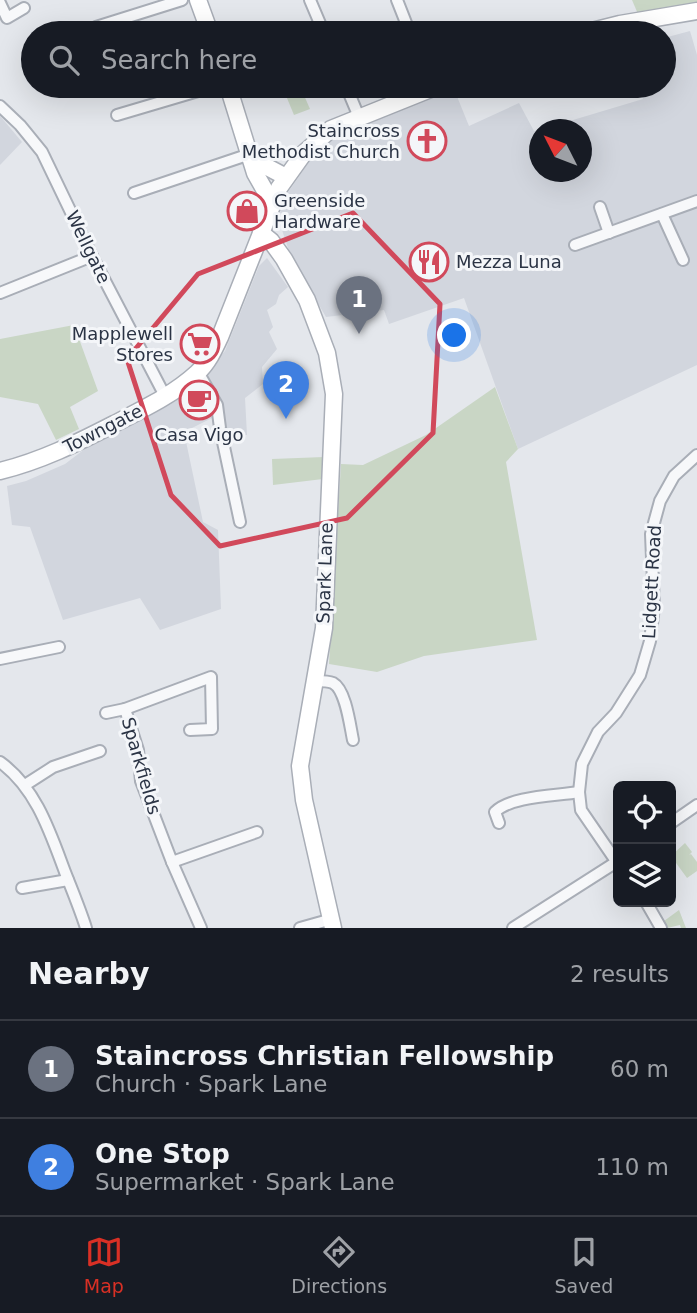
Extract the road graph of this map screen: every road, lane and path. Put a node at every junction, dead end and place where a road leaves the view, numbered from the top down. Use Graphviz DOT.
graph roads {
  1 [pos="182,0"];
  2 [pos="198,0"];
  3 [pos="310,0"];
  4 [pos="397,0"];
  5 [pos="0,3"];
  6 [pos="24,8"];
  7 [pos="697,11"];
  8 [pos="115,21"];
  9 [pos="206,21"];
  10 [pos="319,21"];
  11 [pos="405,21"];
  12 [pos="638,21"];
  13 [pos="174,98"];
  14 [pos="232,98"];
  15 [pos="351,98"];
  16 [pos="405,98"];
  17 [pos="0,106"];
  18 [pos="117,115"];
  19 [pos="359,117"];
  20 [pos="251,156"];
  21 [pos="286,177"];
  22 [pos="134,193"];
  23 [pos="697,201"];
  24 [pos="271,207"];
  25 [pos="600,207"];
  26 [pos="662,214"];
  27 [pos="261,233"];
  28 [pos="609,233"];
  29 [pos="575,245"];
  30 [pos="92,256"];
  31 [pos="683,260"];
  32 [pos="0,293"];
  33 [pos="198,372"];
  34 [pos="165,396"];
  35 [pos="697,455"];
  36 [pos="0,471"];
  37 [pos="240,522"];
  38 [pos="59,647"];
  39 [pos="0,659"];
  40 [pos="316,681"];
  41 [pos="125,709"];
  42 [pos="106,713"];
  43 [pos="190,730"];
  44 [pos="353,740"];
  45 [pos="100,751"];
  46 [pos="0,762"];
  47 [pos="25,785"];
  48 [pos="579,792"];
  49 [pos="697,805"];
  50 [pos="676,820"];
  51 [pos="499,823"];
  52 [pos="257,832"];
  53 [pos="613,855"];
  54 [pos="172,862"];
  55 [pos="613,865"];
  56 [pos="68,880"];
  57 [pos="22,888"];
  58 [pos="649,907"];
  59 [pos="331,922"];
  60 [pos="86,928"];
  61 [pos="201,928"];
  62 [pos="300,928"];
  63 [pos="513,928"];
  64 [pos="661,928"];
  1 -- 8 [label="street"];
  2 -- 9 [label="main road"];
  3 -- 10 [label="street"];
  4 -- 11 [label="street"];
  5 -- 6 [label="street"];
  7 -- 12 [label="main road"];
  13 -- 18 [label="street"];
  14 -- 20 [label="main road"];
  15 -- 19 [label="street"];
  16 -- 19 [label="main road, Towngate"];
  17 -- 30 [label="street, Wellgate"];
  19 -- 21 [label="main road, Towngate"];
  20 -- 21 [label="main road"];
  20 -- 22 [label="street"];
  20 -- 24 [label="main road"];
  21 -- 24 [label="main road, Towngate"];
  23 -- 26 [label="street"];
  24 -- 27 [label="main road, Towngate"];
  25 -- 28 [label="street"];
  26 -- 28 [label="street"];
  26 -- 31 [label="street"];
  27 -- 33 [label="main road, Towngate"];
  27 -- 40 [label="main road, Spark Lane"];
  28 -- 29 [label="street"];
  30 -- 32 [label="street"];
  30 -- 34 [label="street, Wellgate"];
  33 -- 34 [label="main road, Towngate"];
  33 -- 37 [label="street"];
  34 -- 36 [label="main road, Towngate"];
  35 -- 48 [label="street, Lidgett Road"];
  38 -- 39 [label="street"];
  40 -- 44 [label="street"];
  40 -- 59 [label="main road, Spark Lane"];
  41 -- 42 [label="street, Sparkfields"];
  41 -- 43 [label="street, Sparkfields"];
  41 -- 54 [label="street, Sparkfields"];
  45 -- 47 [label="street"];
  46 -- 47 [label="street"];
  47 -- 56 [label="street"];
  48 -- 51 [label="street"];
  48 -- 53 [label="street, Lidgett Road"];
  49 -- 50 [label="street"];
  52 -- 54 [label="street"];
  54 -- 61 [label="street, Sparkfields"];
  55 -- 63 [label="street"];
  56 -- 57 [label="street"];
  56 -- 60 [label="street"];
  58 -- 64 [label="street"];
  59 -- 62 [label="street"];
}
